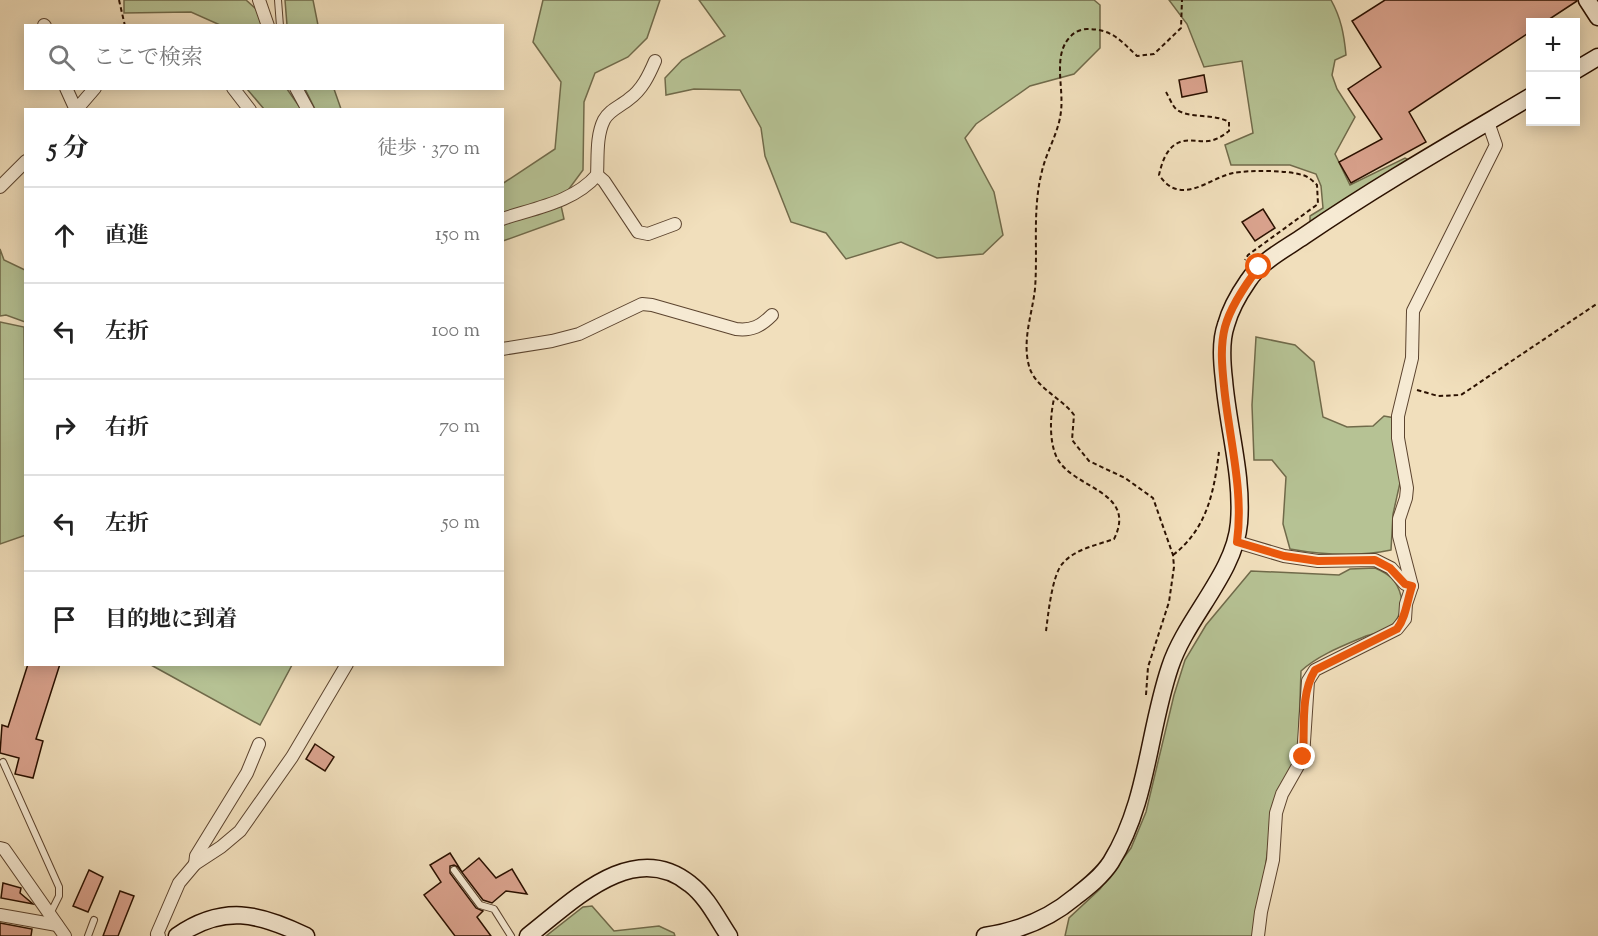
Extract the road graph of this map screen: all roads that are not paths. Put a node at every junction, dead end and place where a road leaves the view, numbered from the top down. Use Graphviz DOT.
graph roads {
  1 [pos="259,0"];
  2 [pos="278,0"];
  3 [pos="1587,0"];
  4 [pos="1598,17"];
  5 [pos="267,24"];
  6 [pos="280,24"];
  7 [pos="1598,57"];
  8 [pos="655,61"];
  9 [pos="1580,67"];
  10 [pos="67,90"];
  11 [pos="93,90"];
  12 [pos="235,90"];
  13 [pos="297,90"];
  14 [pos="1526,99"];
  15 [pos="75,108"];
  16 [pos="78,108"];
  17 [pos="248,108"];
  18 [pos="307,108"];
  19 [pos="1488,122"];
  20 [pos="24,163"];
  21 [pos="597,175"];
  22 [pos="0,187"];
  23 [pos="504,218"];
  24 [pos="675,224"];
  25 [pos="772,315"];
  26 [pos="504,350"];
  27 [pos="1237,542"];
  28 [pos="1412,586"];
  29 [pos="346,666"];
  30 [pos="260,744"];
  31 [pos="3,762"];
  32 [pos="0,848"];
  33 [pos="195,864"];
  34 [pos="454,870"];
  35 [pos="0,915"];
  36 [pos="94,920"];
  37 [pos="58,928"];
  38 [pos="88,936"];
  39 [pos="159,936"];
  40 [pos="177,936"];
  41 [pos="306,936"];
  42 [pos="511,936"];
  43 [pos="528,936"];
  44 [pos="729,936"];
  45 [pos="985,936"];
  46 [pos="1258,936"];
  1 -- 5 [label="street"];
  2 -- 6 [label="lane"];
  3 -- 4 [label="street"];
  7 -- 9 [label="street"];
  8 -- 21 [label="street"];
  10 -- 15 [label="street"];
  11 -- 16 [label="street"];
  12 -- 17 [label="street"];
  13 -- 18 [label="street"];
  14 -- 19 [label="street"];
  19 -- 27 [label="street"];
  19 -- 28 [label="street"];
  20 -- 22 [label="street"];
  21 -- 23 [label="street"];
  21 -- 24 [label="street"];
  25 -- 26 [label="street"];
  27 -- 28 [label="street"];
  27 -- 45 [label="street"];
  28 -- 46 [label="street"];
  29 -- 33 [label="street"];
  30 -- 33 [label="street"];
  31 -- 37 [label="lane"];
  32 -- 37 [label="street"];
  33 -- 39 [label="street"];
  34 -- 42 [label="lane"];
  35 -- 37 [label="street"];
  36 -- 38 [label="lane"];
  40 -- 41 [label="street"];
  43 -- 44 [label="street"];
}
